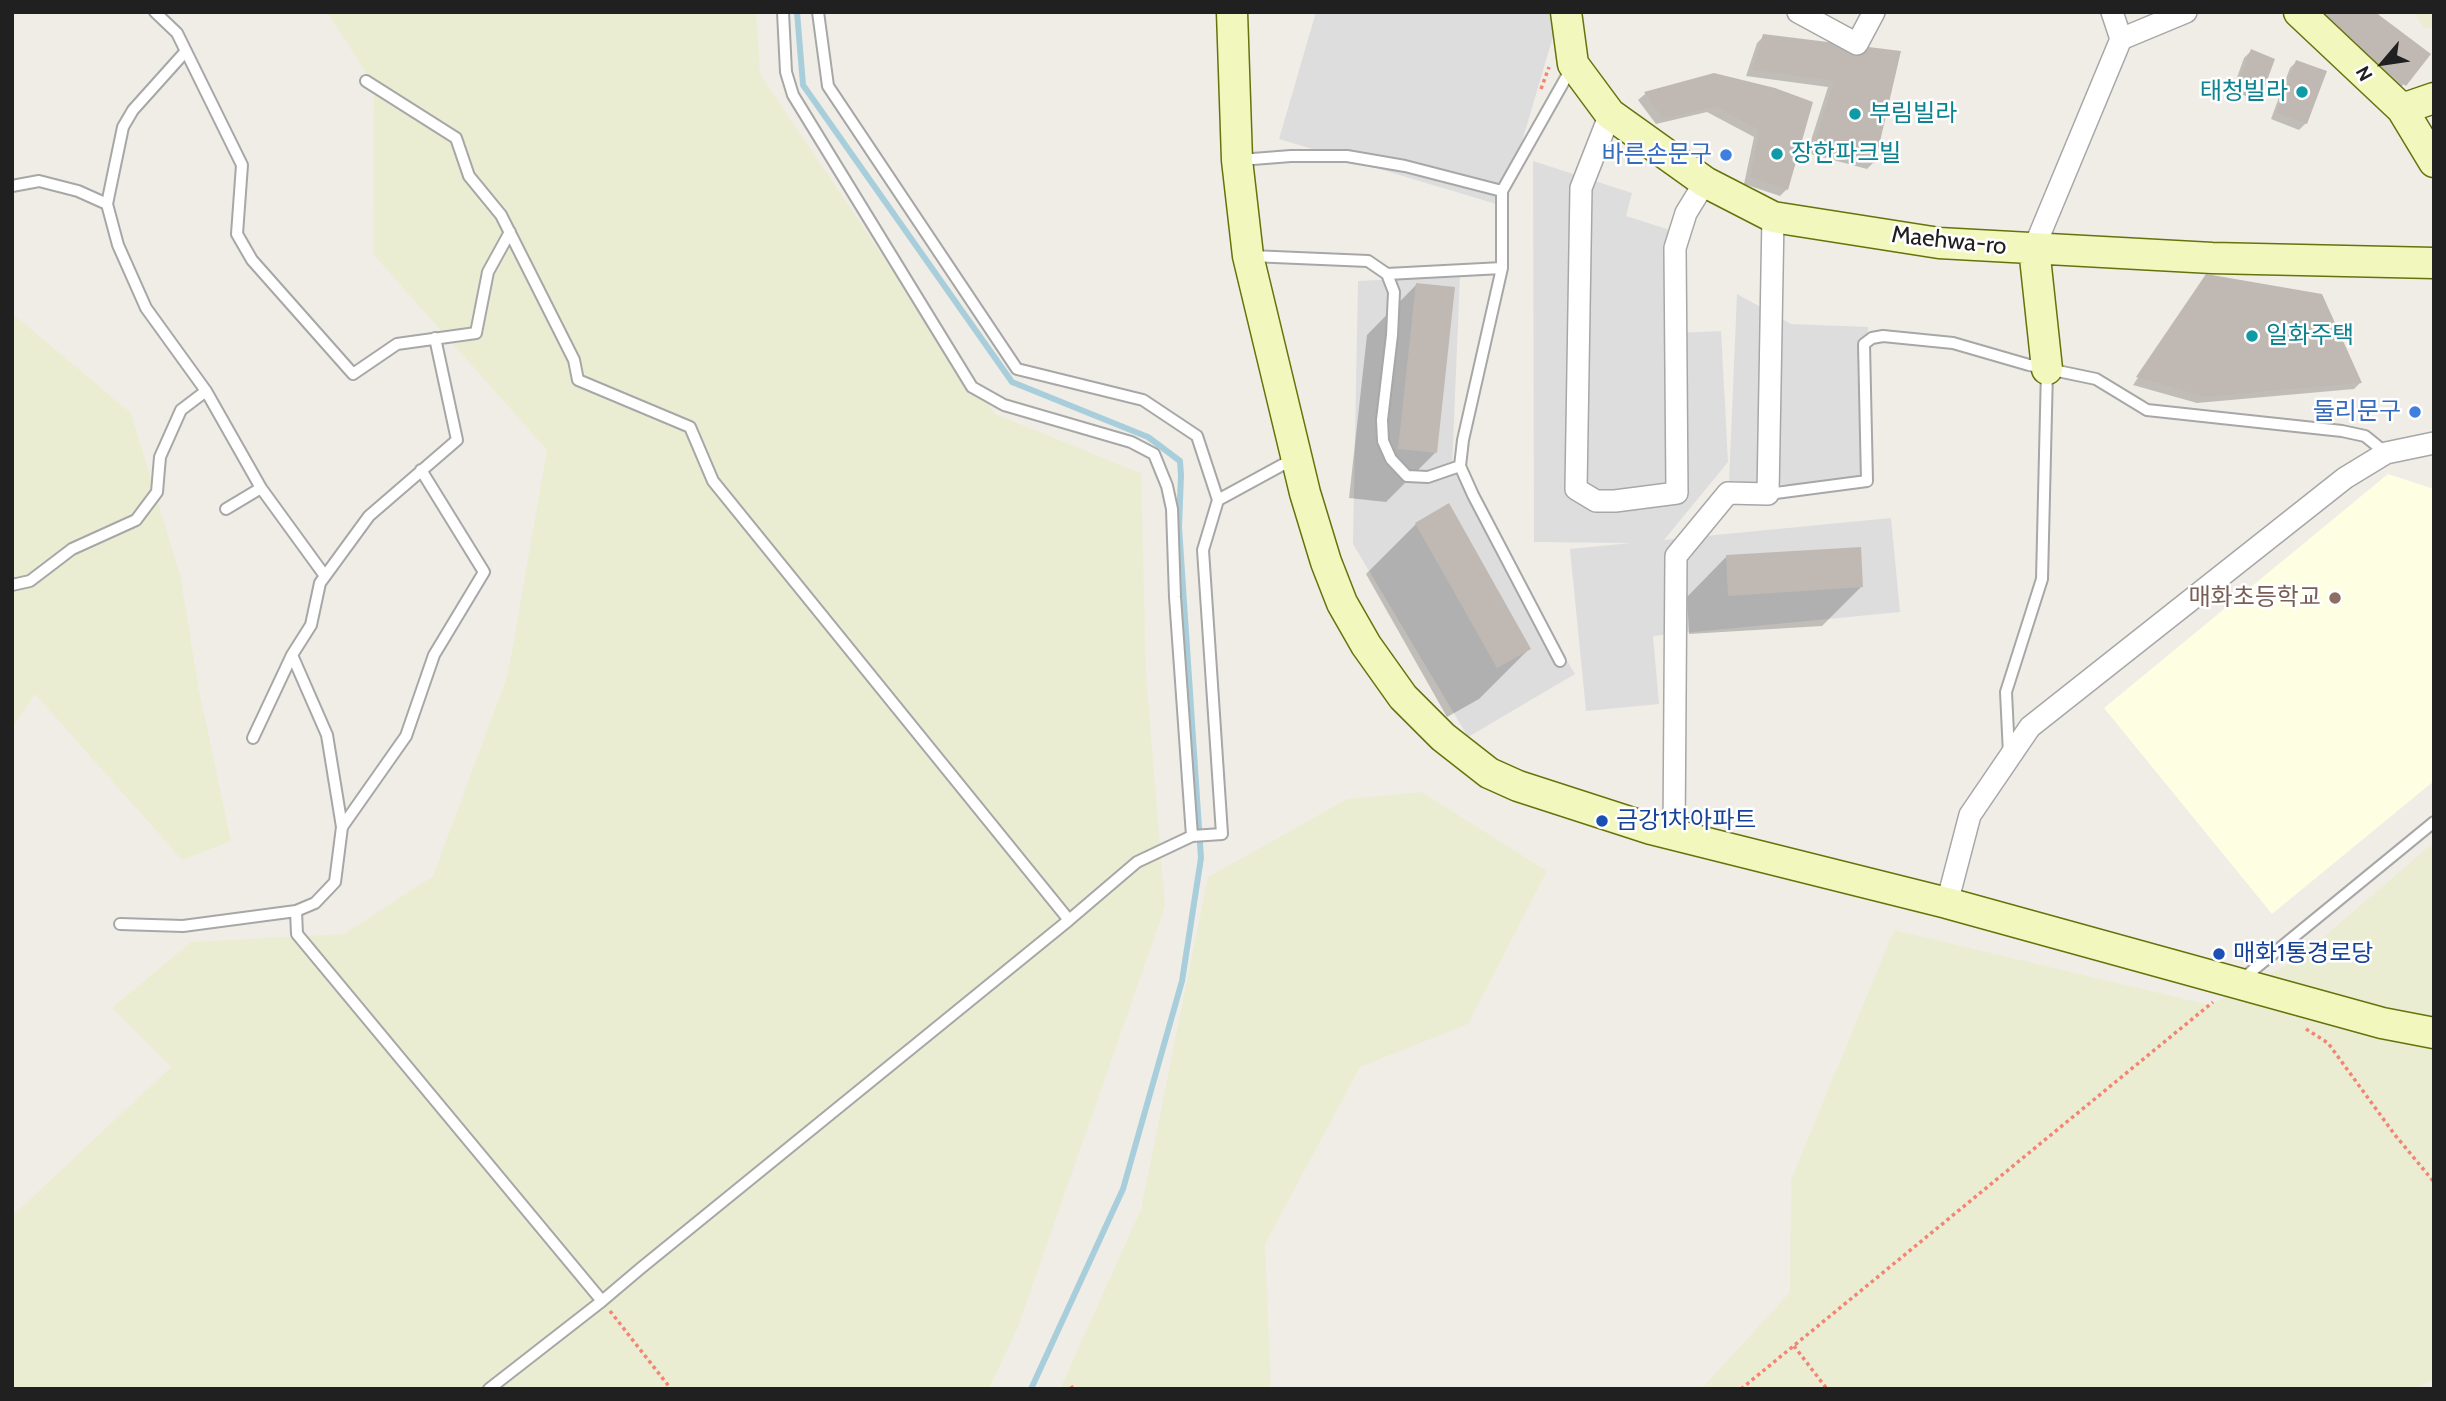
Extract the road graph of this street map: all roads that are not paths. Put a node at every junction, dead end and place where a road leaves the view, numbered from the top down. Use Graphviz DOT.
graph roads {
  1 [pos="155,12"];
  2 [pos="783,12"];
  3 [pos="818,12"];
  4 [pos="1232,12"];
  5 [pos="1566,12"];
  6 [pos="1874,12"];
  7 [pos="2112,12"];
  8 [pos="2186,12"];
  9 [pos="2299,12"];
  10 [pos="1808,15"];
  11 [pos="2120,39"];
  12 [pos="186,51"];
  13 [pos="1562,64"];
  14 [pos="366,81"];
  15 [pos="2434,98"];
  16 [pos="2402,109"];
  17 [pos="1610,114"];
  18 [pos="1237,160"];
  19 [pos="2434,162"];
  20 [pos="1705,182"];
  21 [pos="12,186"];
  22 [pos="1502,191"];
  23 [pos="107,204"];
  24 [pos="1773,216"];
  25 [pos="510,232"];
  26 [pos="2035,248"];
  27 [pos="1248,256"];
  28 [pos="2434,263"];
  29 [pos="1502,268"];
  30 [pos="1387,274"];
  31 [pos="435,338"];
  32 [pos="2047,369"];
  33 [pos="206,391"];
  34 [pos="2434,443"];
  35 [pos="2386,453"];
  36 [pos="1296,458"];
  37 [pos="1460,466"];
  38 [pos="421,470"];
  39 [pos="261,488"];
  40 [pos="1768,494"];
  41 [pos="1217,500"];
  42 [pos="226,509"];
  43 [pos="325,576"];
  44 [pos="12,585"];
  45 [pos="292,655"];
  46 [pos="1560,661"];
  47 [pos="253,738"];
  48 [pos="2009,757"];
  49 [pos="2434,822"];
  50 [pos="342,827"];
  51 [pos="1674,835"];
  52 [pos="1192,836"];
  53 [pos="1947,902"];
  54 [pos="296,911"];
  55 [pos="1069,920"];
  56 [pos="120,924"];
  57 [pos="2237,983"];
  58 [pos="2434,1033"];
  59 [pos="602,1301"];
  60 [pos="489,1389"];
  1 -- 12 [label="lane"];
  2 -- 52 [label="lane"];
  3 -- 41 [label="lane"];
  4 -- 18 [label="street"];
  5 -- 13 [label="street, Maehwa-ro"];
  6 -- 10 [label="street"];
  7 -- 11 [label="street"];
  8 -- 11 [label="street"];
  9 -- 16 [label="street"];
  11 -- 26 [label="street"];
  12 -- 23 [label="lane"];
  12 -- 31 [label="lane"];
  13 -- 17 [label="street, Maehwa-ro"];
  13 -- 22 [label="lane"];
  14 -- 25 [label="lane"];
  15 -- 16 [label="street"];
  16 -- 19 [label="street"];
  17 -- 20 [label="street, Maehwa-ro"];
  17 -- 20 [label="street"];
  18 -- 22 [label="lane"];
  18 -- 27 [label="street"];
  20 -- 24 [label="street, Maehwa-ro"];
  21 -- 23 [label="lane"];
  22 -- 29 [label="lane"];
  23 -- 33 [label="lane"];
  24 -- 26 [label="street, Maehwa-ro"];
  24 -- 40 [label="street"];
  25 -- 31 [label="lane"];
  25 -- 55 [label="lane"];
  26 -- 28 [label="street, Maehwa-ro"];
  26 -- 32 [label="street"];
  27 -- 30 [label="lane"];
  27 -- 36 [label="street"];
  29 -- 30 [label="lane"];
  29 -- 37 [label="lane"];
  30 -- 37 [label="lane"];
  31 -- 38 [label="lane"];
  32 -- 35 [label="lane"];
  32 -- 40 [label="lane"];
  32 -- 48 [label="lane"];
  33 -- 39 [label="lane"];
  33 -- 44 [label="lane"];
  34 -- 35 [label="street"];
  35 -- 48 [label="street"];
  36 -- 41 [label="lane"];
  36 -- 51 [label="street"];
  37 -- 46 [label="lane"];
  38 -- 43 [label="lane"];
  38 -- 50 [label="lane"];
  39 -- 42 [label="lane"];
  39 -- 43 [label="lane"];
  40 -- 51 [label="street"];
  41 -- 52 [label="lane"];
  43 -- 45 [label="lane"];
  45 -- 47 [label="lane"];
  45 -- 50 [label="lane"];
  48 -- 53 [label="street"];
  49 -- 57 [label="lane"];
  50 -- 54 [label="lane"];
  51 -- 53 [label="street"];
  52 -- 55 [label="lane"];
  53 -- 57 [label="street"];
  54 -- 56 [label="lane"];
  54 -- 59 [label="lane"];
  55 -- 59 [label="lane"];
  57 -- 58 [label="street"];
  59 -- 60 [label="lane"];
}
